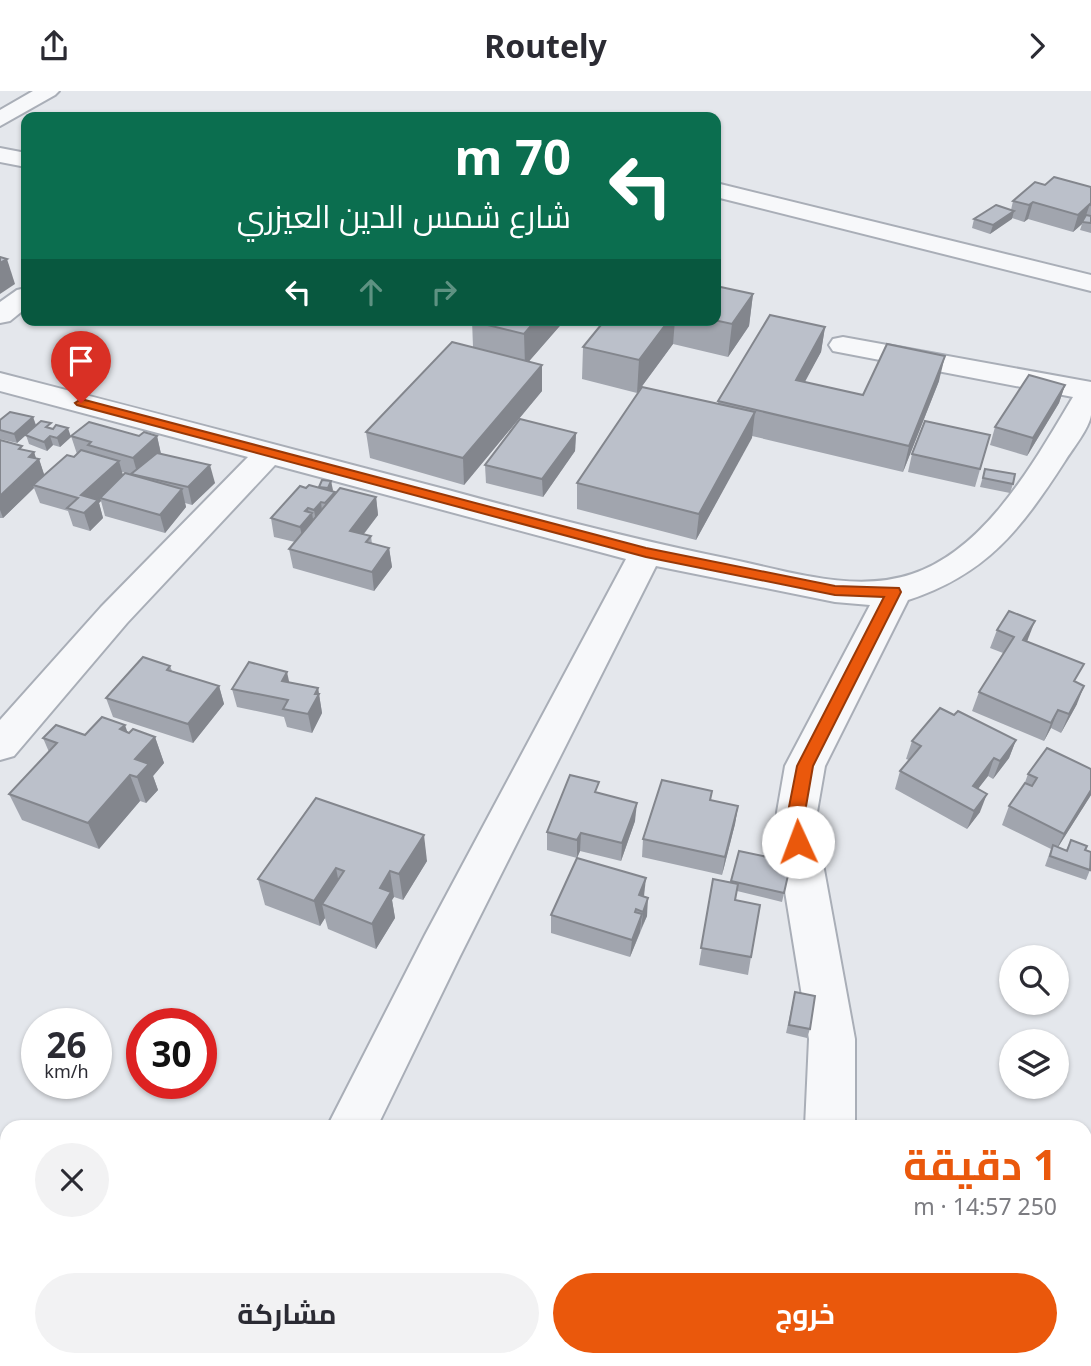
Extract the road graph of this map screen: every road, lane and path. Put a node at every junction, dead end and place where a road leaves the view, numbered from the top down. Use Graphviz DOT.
graph roads {
  1 [pos="48,91"];
  2 [pos="0,119"];
  3 [pos="0,155"];
  4 [pos="21,159"];
  5 [pos="721,191"];
  6 [pos="1091,283"];
  7 [pos="21,300"];
  8 [pos="0,315"];
  9 [pos="843,345"];
  10 [pos="0,382"];
  11 [pos="1091,392"];
  12 [pos="270,452"];
  13 [pos="646,553"];
  14 [pos="894,592"];
  15 [pos="0,746"];
  16 [pos="355,1120"];
  17 [pos="830,1120"];
  1 -- 2 [label="street"];
  3 -- 4 [label="street"];
  5 -- 6 [label="street"];
  7 -- 8 [label="street"];
  9 -- 11 [label="street"];
  10 -- 12 [label="street"];
  11 -- 14 [label="street"];
  12 -- 13 [label="street"];
  12 -- 15 [label="street"];
  13 -- 14 [label="street"];
  13 -- 16 [label="street"];
  14 -- 17 [label="street"];
}
